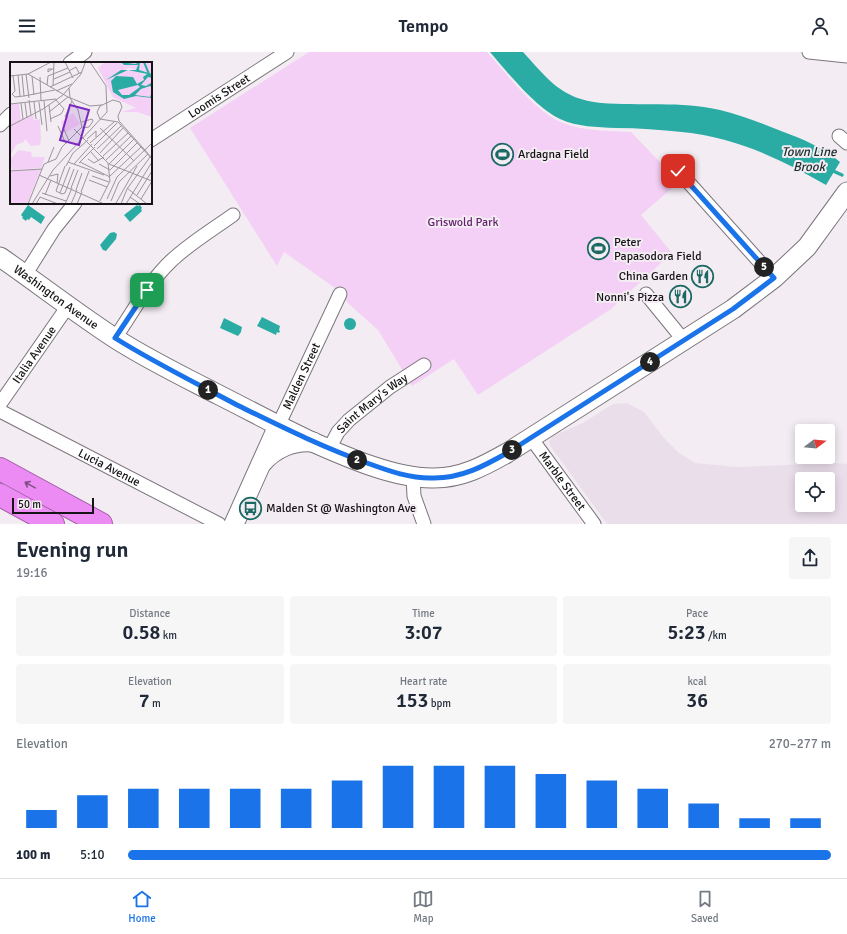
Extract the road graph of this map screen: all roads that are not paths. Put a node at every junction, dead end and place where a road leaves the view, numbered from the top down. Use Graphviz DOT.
graph roads {
  1 [pos="85,52"];
  2 [pos="287,52"];
  3 [pos="809,52"];
  4 [pos="847,56"];
  5 [pos="71,62"];
  6 [pos="10,115"];
  7 [pos="0,125"];
  8 [pos="152,139"];
  9 [pos="673,165"];
  10 [pos="847,192"];
  11 [pos="74,204"];
  12 [pos="233,215"];
  13 [pos="0,257"];
  14 [pos="25,275"];
  15 [pos="774,278"];
  16 [pos="340,294"];
  17 [pos="646,294"];
  18 [pos="68,306"];
  19 [pos="115,338"];
  20 [pos="682,341"];
  21 [pos="424,365"];
  22 [pos="0,404"];
  23 [pos="0,411"];
  24 [pos="278,426"];
  25 [pos="531,438"];
  26 [pos="322,446"];
  27 [pos="260,466"];
  28 [pos="0,469"];
  29 [pos="413,477"];
  30 [pos="0,495"];
  31 [pos="53,524"];
  32 [pos="101,524"];
  33 [pos="220,524"];
  34 [pos="234,524"];
  35 [pos="424,524"];
  36 [pos="594,524"];
  1 -- 5 [label="street"];
  2 -- 8 [label="street, Loomis Street"];
  3 -- 4 [label="street"];
  6 -- 7 [label="street"];
  9 -- 15 [label="street"];
  10 -- 15 [label="street, Washington Avenue"];
  11 -- 14 [label="street"];
  12 -- 19 [label="street"];
  13 -- 14 [label="street, Washington Avenue"];
  14 -- 18 [label="street, Washington Avenue"];
  15 -- 20 [label="street, Washington Avenue"];
  16 -- 24 [label="street, Malden Street"];
  17 -- 20 [label="street"];
  18 -- 19 [label="street, Washington Avenue"];
  18 -- 22 [label="street, Italia Avenue"];
  19 -- 24 [label="street, Washington Avenue"];
  20 -- 25 [label="street, Washington Avenue"];
  21 -- 26 [label="street, Saint Mary's Way"];
  23 -- 33 [label="street, Lucia Avenue"];
  24 -- 26 [label="street, Washington Avenue"];
  24 -- 27 [label="street, Malden Street"];
  25 -- 29 [label="street, Washington Avenue"];
  25 -- 36 [label="street, Marble Street"];
  26 -- 27 [label="street"];
  26 -- 29 [label="street, Washington Avenue"];
  27 -- 34 [label="street, Malden Street"];
  32 -- 28 [label="highway, one-way"];
  29 -- 35 [label="street"];
  30 -- 31 [label="highway"];
}
